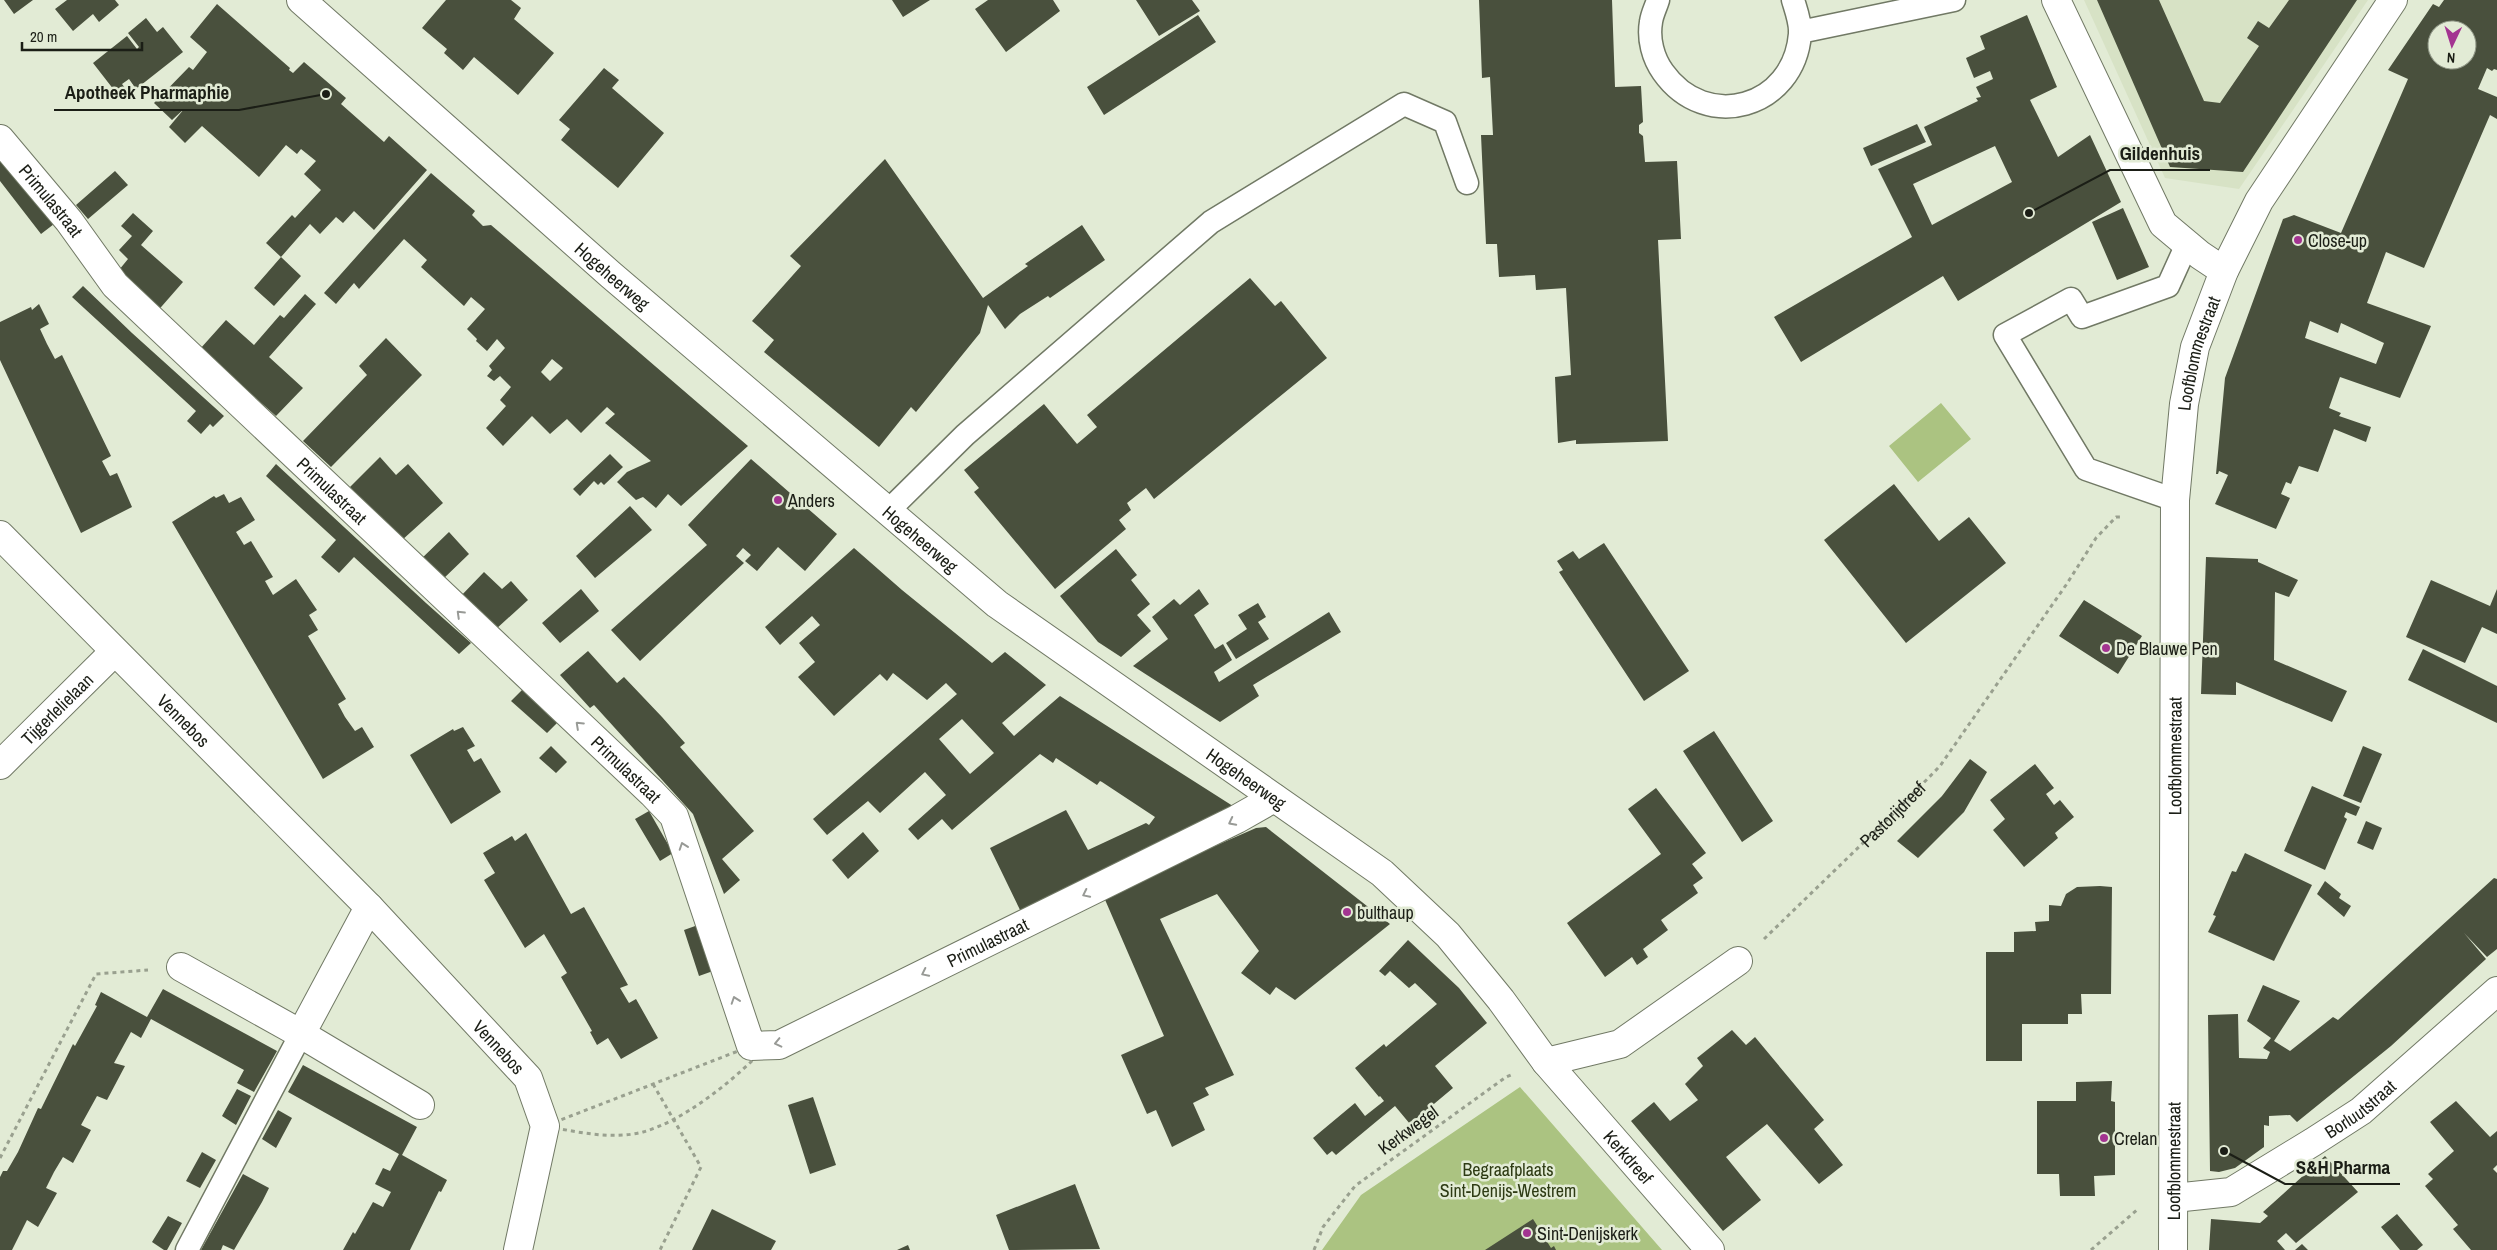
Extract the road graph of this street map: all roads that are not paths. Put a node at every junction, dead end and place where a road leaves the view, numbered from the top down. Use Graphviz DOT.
graph roads {
  1 [pos="301,0"];
  2 [pos="1658,0"];
  3 [pos="1794,0"];
  4 [pos="1954,0"];
  5 [pos="2056,0"];
  6 [pos="2393,0"];
  7 [pos="1800,32"];
  8 [pos="0,138"];
  9 [pos="1467,183"];
  10 [pos="2186,244"];
  11 [pos="2224,270"];
  12 [pos="2175,510"];
  13 [pos="888,511"];
  14 [pos="0,535"];
  15 [pos="114,652"];
  16 [pos="0,765"];
  17 [pos="1274,798"];
  18 [pos="369,907"];
  19 [pos="1738,961"];
  20 [pos="181,967"];
  21 [pos="2497,991"];
  22 [pos="301,1034"];
  23 [pos="1546,1062"];
  24 [pos="420,1105"];
  25 [pos="2174,1198"];
  26 [pos="187,1250"];
  27 [pos="518,1250"];
  28 [pos="1710,1250"];
  29 [pos="2173,1250"];
  1 -- 13 [label="street, Hogeheerweg"];
  2 -- 7 [label="lane"];
  3 -- 7 [label="lane"];
  4 -- 7 [label="lane"];
  5 -- 10 [label="street"];
  6 -- 11 [label="street, Loofblommestraat"];
  17 -- 8 [label="street, Primulastraat, one-way"];
  9 -- 13 [label="lane"];
  10 -- 11 [label="street"];
  10 -- 12 [label="lane"];
  11 -- 12 [label="street, Loofblommestraat"];
  12 -- 25 [label="street, Loofblommestraat"];
  13 -- 17 [label="street, Hogeheerweg"];
  14 -- 15 [label="street, Vennebos"];
  15 -- 16 [label="street, Tijgerlelielaan"];
  15 -- 18 [label="street, Vennebos"];
  17 -- 23 [label="street, Hogeheerweg"];
  18 -- 22 [label="street"];
  18 -- 27 [label="street, Vennebos"];
  19 -- 23 [label="street"];
  20 -- 22 [label="street"];
  21 -- 25 [label="street, Borluutstraat"];
  22 -- 24 [label="street"];
  22 -- 26 [label="lane"];
  23 -- 28 [label="street, Kerkdreef"];
  25 -- 29 [label="street, Loofblommestraat"];
}
